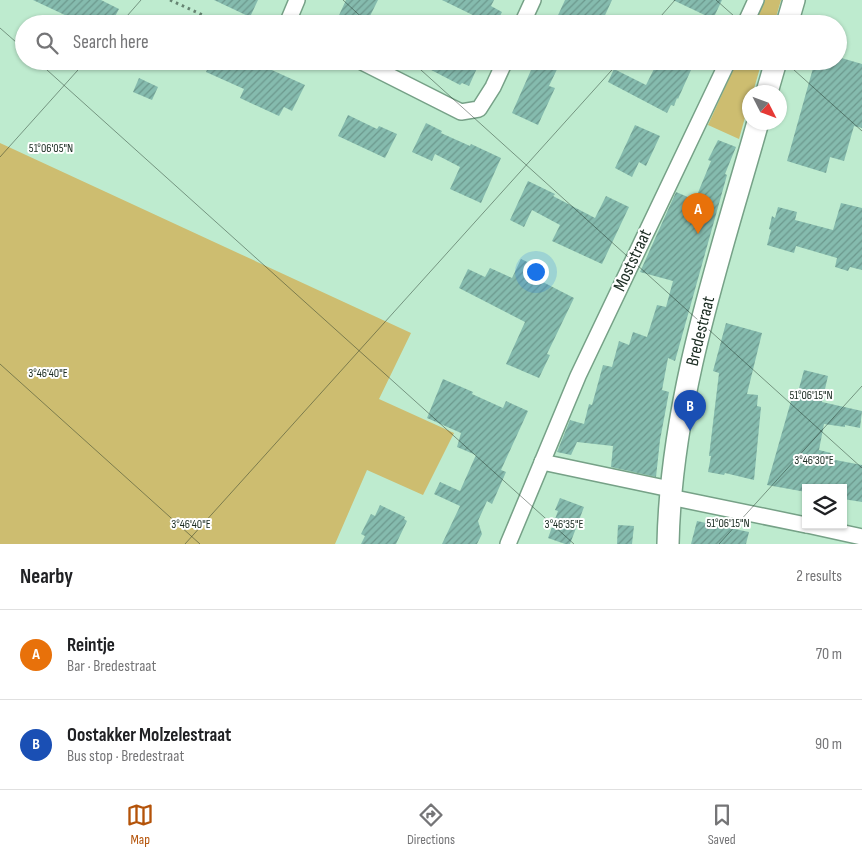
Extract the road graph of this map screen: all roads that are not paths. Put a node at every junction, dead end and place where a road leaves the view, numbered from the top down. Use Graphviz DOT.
graph roads {
  1 [pos="297,0"];
  2 [pos="533,0"];
  3 [pos="756,0"];
  4 [pos="794,0"];
  5 [pos="291,15"];
  6 [pos="526,15"];
  7 [pos="749,15"];
  8 [pos="790,15"];
  9 [pos="378,70"];
  10 [pos="501,70"];
  11 [pos="724,70"];
  12 [pos="773,70"];
  13 [pos="769,85"];
  14 [pos="756,130"];
  15 [pos="542,462"];
  16 [pos="670,493"];
  17 [pos="802,524"];
  18 [pos="825,529"];
  19 [pos="862,537"];
  20 [pos="508,544"];
  21 [pos="668,544"];
  1 -- 5 [label="street"];
  2 -- 6 [label="street"];
  3 -- 7 [label="street"];
  4 -- 8 [label="street"];
  9 -- 10 [label="street"];
  11 -- 15 [label="street, Moststraat"];
  12 -- 13 [label="street"];
  14 -- 16 [label="street, Bredestraat"];
  15 -- 16 [label="street"];
  15 -- 20 [label="street, Moststraat"];
  16 -- 17 [label="street"];
  16 -- 21 [label="street, Bredestraat"];
  18 -- 19 [label="street"];
}
